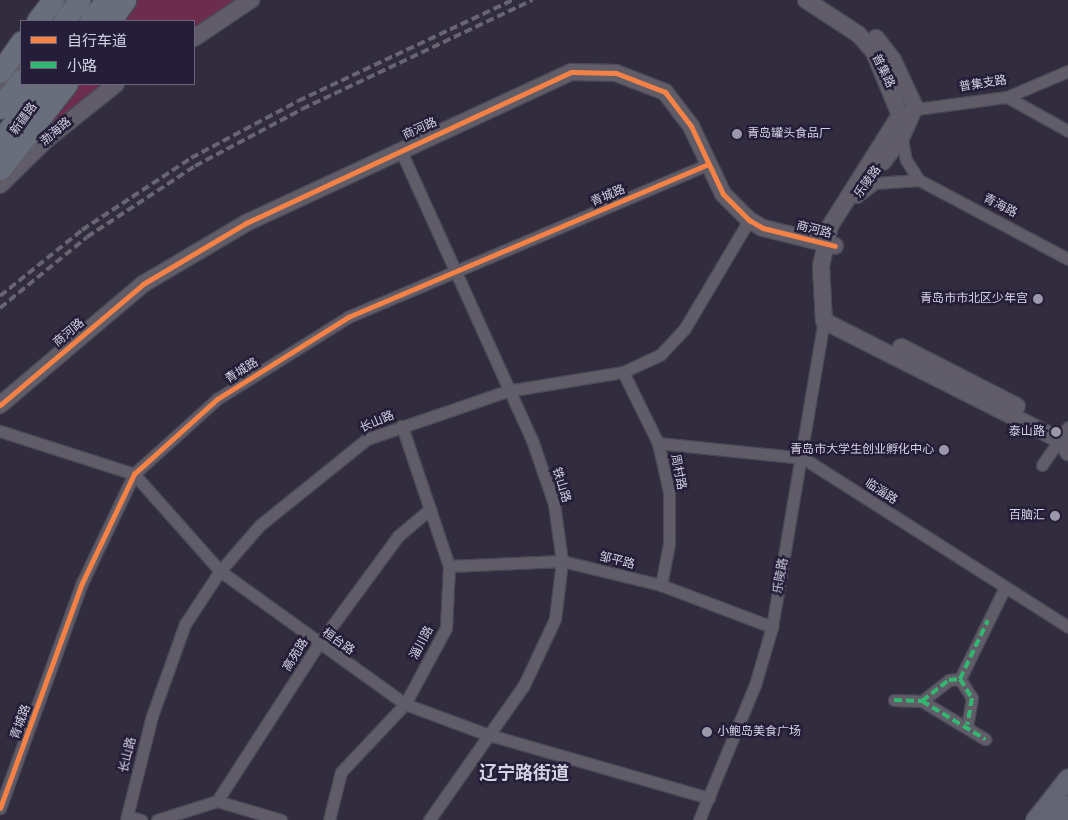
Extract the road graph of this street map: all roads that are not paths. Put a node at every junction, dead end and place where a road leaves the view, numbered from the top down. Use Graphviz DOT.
graph roads {
  1 [pos="53,0"];
  2 [pos="67,0"];
  3 [pos="80,0"];
  4 [pos="106,0"];
  5 [pos="112,0"];
  6 [pos="125,0"];
  7 [pos="250,0"];
  8 [pos="806,0"];
  9 [pos="826,0"];
  10 [pos="38,20"];
  11 [pos="52,20"];
  12 [pos="65,20"];
  13 [pos="91,20"];
  14 [pos="98,20"];
  15 [pos="111,20"];
  16 [pos="195,37"];
  17 [pos="20,43"];
  18 [pos="20,63"];
  19 [pos="1068,71"];
  20 [pos="0,72"];
  21 [pos="20,81"];
  22 [pos="42,85"];
  23 [pos="49,85"];
  24 [pos="66,85"];
  25 [pos="115,85"];
  26 [pos="0,91"];
  27 [pos="1007,97"];
  28 [pos="915,107"];
  29 [pos="0,108"];
  30 [pos="900,115"];
  31 [pos="1068,131"];
  32 [pos="901,138"];
  33 [pos="0,141"];
  34 [pos="400,149"];
  35 [pos="0,155"];
  36 [pos="706,165"];
  37 [pos="0,169"];
  38 [pos="919,180"];
  39 [pos="0,185"];
  40 [pos="857,197"];
  41 [pos="749,220"];
  42 [pos="800,237"];
  43 [pos="831,241"];
  44 [pos="1068,259"];
  45 [pos="821,266"];
  46 [pos="454,272"];
  47 [pos="825,314"];
  48 [pos="623,372"];
  49 [pos="507,392"];
  50 [pos="0,405"];
  51 [pos="402,426"];
  52 [pos="0,431"];
  53 [pos="1066,437"];
  54 [pos="658,443"];
  55 [pos="802,458"];
  56 [pos="1042,465"];
  57 [pos="134,474"];
  58 [pos="430,509"];
  59 [pos="562,561"];
  60 [pos="449,566"];
  61 [pos="220,571"];
  62 [pos="662,586"];
  63 [pos="1004,587"];
  64 [pos="772,627"];
  65 [pos="1068,627"];
  66 [pos="318,645"];
  67 [pos="960,679"];
  68 [pos="894,700"];
  69 [pos="922,702"];
  70 [pos="405,704"];
  71 [pos="967,725"];
  72 [pos="486,734"];
  73 [pos="985,740"];
  74 [pos="1068,778"];
  75 [pos="709,798"];
  76 [pos="217,801"];
  77 [pos="1068,805"];
  78 [pos="0,808"];
  79 [pos="126,818"];
  80 [pos="141,820"];
  81 [pos="157,820"];
  82 [pos="282,820"];
  83 [pos="329,820"];
  84 [pos="429,820"];
  85 [pos="698,820"];
  86 [pos="1034,820"];
  87 [pos="1056,820"];
  1 -- 10 [label="highway"];
  2 -- 11 [label="street"];
  3 -- 12 [label="highway"];
  4 -- 13 [label="highway"];
  5 -- 14 [label="street"];
  6 -- 15 [label="highway"];
  7 -- 16 [label="street"];
  8 -- 30 [label="street, 普集路"];
  9 -- 28 [label="street"];
  17 -- 20 [label="highway"];
  18 -- 26 [label="street"];
  19 -- 27 [label="street, 普集支路"];
  21 -- 29 [label="highway"];
  22 -- 33 [label="highway"];
  23 -- 35 [label="street, 新疆路"];
  24 -- 37 [label="highway"];
  25 -- 39 [label="street, 渤海路"];
  27 -- 28 [label="street, 普集支路"];
  27 -- 31 [label="street"];
  28 -- 30 [label="street, 普集支路"];
  28 -- 32 [label="street, 乐陵路"];
  30 -- 32 [label="street, 青海路"];
  30 -- 43 [label="street, 乐陵路"];
  32 -- 38 [label="street, 青海路"];
  32 -- 40 [label="street, 乐陵路"];
  34 -- 36 [label="street, 商河路"];
  34 -- 46 [label="street, 铁山路"];
  34 -- 50 [label="street, 商河路"];
  36 -- 41 [label="street, 商河路"];
  36 -- 46 [label="street, 青城路"];
  38 -- 40 [label="street"];
  38 -- 44 [label="street, 青海路"];
  40 -- 43 [label="street, 乐陵路"];
  41 -- 42 [label="street, 商河路"];
  41 -- 43 [label="street, 商河路"];
  41 -- 48 [label="street, 长山路"];
  42 -- 43 [label="street, 商河路"];
  42 -- 45 [label="street"];
  43 -- 45 [label="street, 乐陵路"];
  43 -- 47 [label="street, 乐陵路"];
  45 -- 47 [label="street, 乐陵路"];
  46 -- 49 [label="street, 铁山路"];
  46 -- 57 [label="street, 青城路"];
  47 -- 53 [label="street"];
  47 -- 55 [label="street, 乐陵路"];
  48 -- 49 [label="street, 长山路"];
  48 -- 54 [label="street, 周村路"];
  49 -- 51 [label="street, 长山路"];
  49 -- 59 [label="street, 铁山路"];
  51 -- 58 [label="street, 淄川路"];
  51 -- 61 [label="street, 长山路"];
  52 -- 57 [label="street"];
  53 -- 56 [label="street"];
  54 -- 55 [label="street, 临淄路"];
  54 -- 62 [label="street, 周村路"];
  55 -- 63 [label="street, 临淄路"];
  55 -- 64 [label="street, 乐陵路"];
  57 -- 61 [label="street, 桓台路"];
  57 -- 78 [label="street, 青城路"];
  58 -- 60 [label="street, 淄川路"];
  58 -- 66 [label="street, 高苑路"];
  59 -- 60 [label="street, 邹平路"];
  59 -- 62 [label="street, 邹平路"];
  59 -- 72 [label="street, 铁山路"];
  60 -- 70 [label="street, 淄川路"];
  61 -- 66 [label="street, 桓台路"];
  61 -- 79 [label="street, 长山路"];
  62 -- 64 [label="street, 邹平路"];
  63 -- 65 [label="street, 临淄路"];
  63 -- 67 [label="street"];
  64 -- 75 [label="street, 乐陵路"];
  66 -- 70 [label="street, 桓台路"];
  66 -- 76 [label="street, 高苑路"];
  67 -- 69 [label="street"];
  67 -- 71 [label="street"];
  68 -- 69 [label="street"];
  69 -- 71 [label="street"];
  70 -- 72 [label="street, 桓台路"];
  70 -- 83 [label="street, 淄川路"];
  71 -- 73 [label="street"];
  72 -- 75 [label="street, 桓台路"];
  72 -- 84 [label="street, 铁山路"];
  74 -- 86 [label="main road"];
  75 -- 85 [label="street, 乐陵路"];
  76 -- 81 [label="street"];
  76 -- 82 [label="street"];
  77 -- 87 [label="main road"];
  79 -- 80 [label="street"];
}
